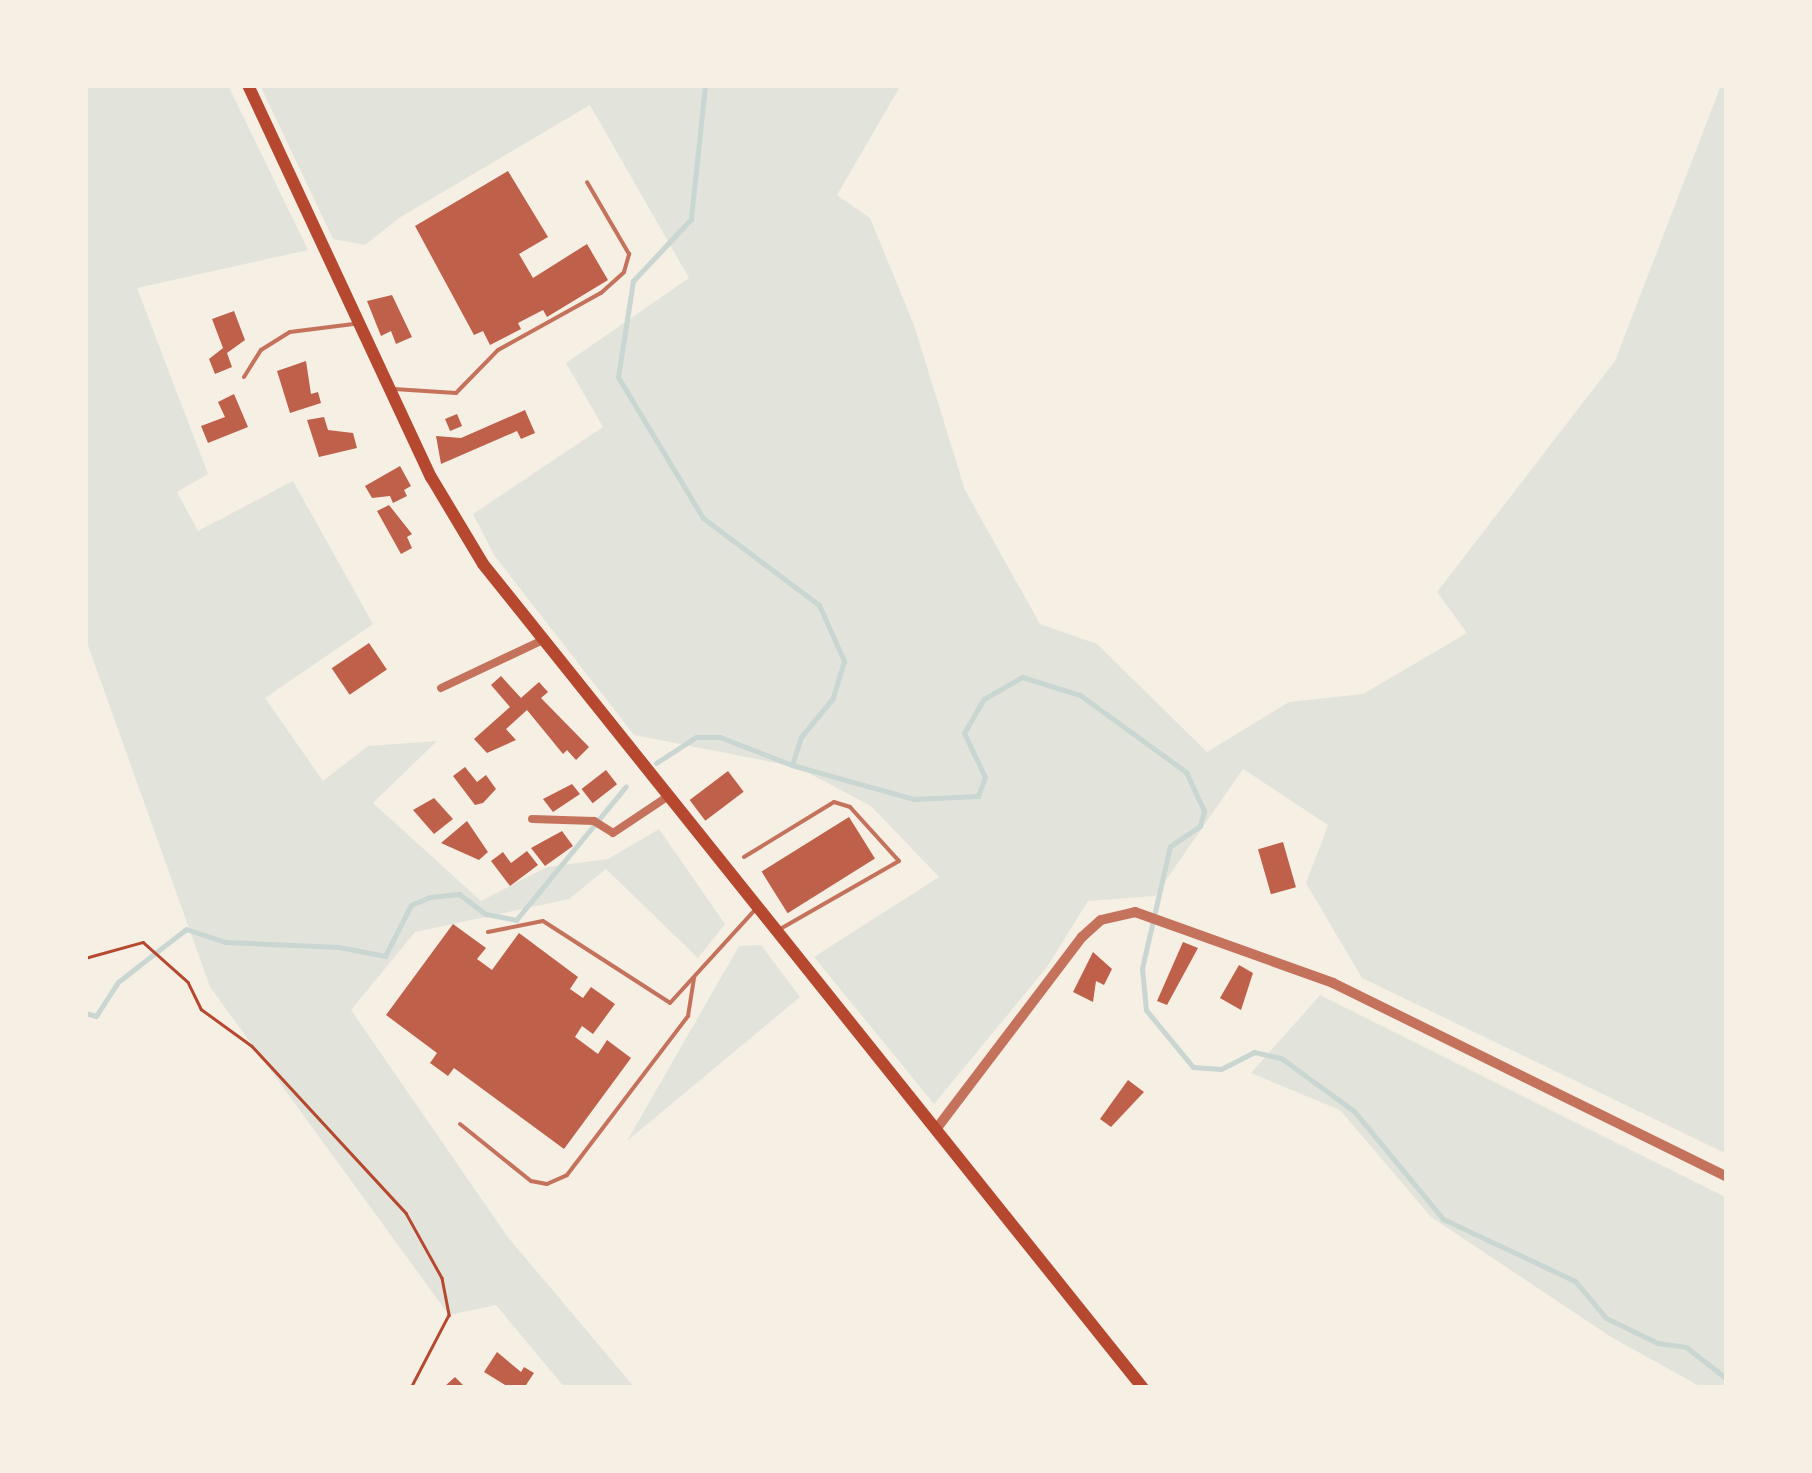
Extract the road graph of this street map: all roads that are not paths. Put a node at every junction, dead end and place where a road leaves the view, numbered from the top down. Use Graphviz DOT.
graph roads {
  1 [pos="248,85"];
  2 [pos="587,182"];
  3 [pos="363,321"];
  4 [pos="244,377"];
  5 [pos="394,388"];
  6 [pos="541,642"];
  7 [pos="441,688"];
  8 [pos="667,797"];
  9 [pos="532,819"];
  10 [pos="744,857"];
  11 [pos="759,907"];
  12 [pos="778,930"];
  13 [pos="488,932"];
  14 [pos="694,977"];
  15 [pos="460,1124"];
  16 [pos="937,1128"];
  17 [pos="1727,1177"];
  18 [pos="1143,1388"];
  1 -- 3 [label="highway"];
  2 -- 5 [label="lane"];
  3 -- 4 [label="lane"];
  3 -- 5 [label="highway"];
  5 -- 6 [label="highway"];
  6 -- 7 [label="street"];
  6 -- 8 [label="highway"];
  8 -- 9 [label="street"];
  8 -- 11 [label="highway"];
  10 -- 12 [label="lane"];
  11 -- 12 [label="highway"];
  11 -- 14 [label="lane"];
  12 -- 16 [label="highway"];
  13 -- 14 [label="lane"];
  14 -- 15 [label="lane"];
  16 -- 17 [label="street"];
  16 -- 18 [label="highway"];
}
